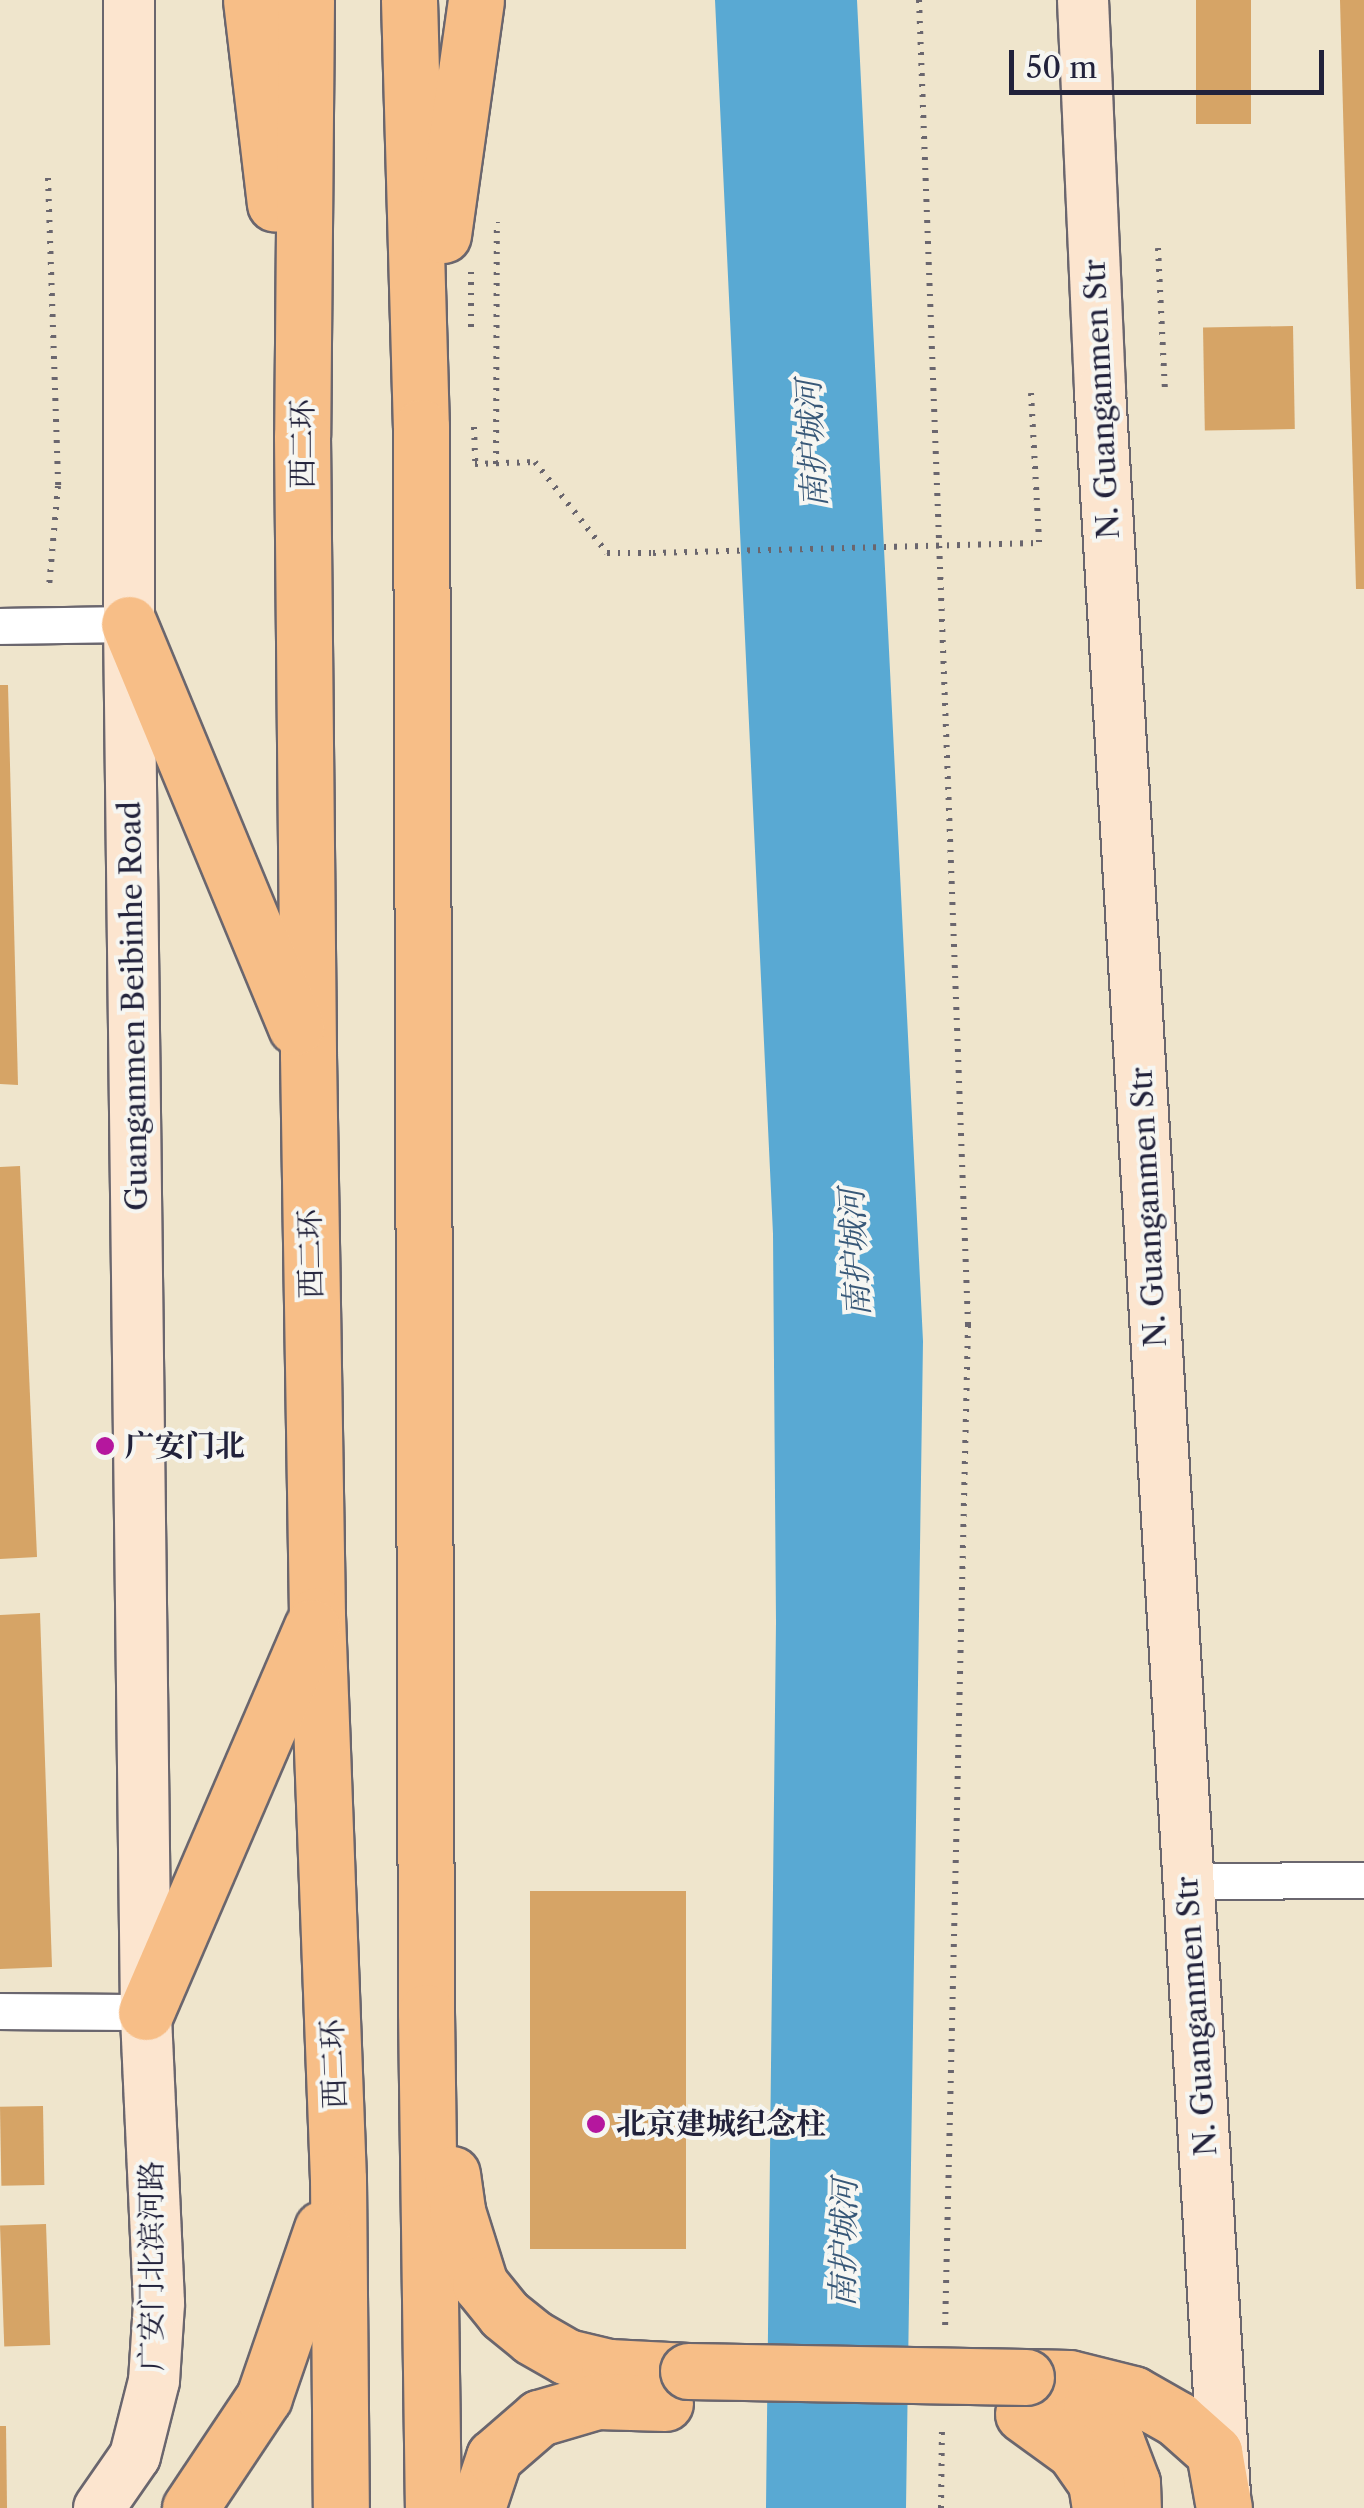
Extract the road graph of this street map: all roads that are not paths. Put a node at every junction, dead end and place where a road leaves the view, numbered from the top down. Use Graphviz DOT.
graph roads {
  1 [pos="129,0"];
  2 [pos="251,0"];
  3 [pos="306,0"];
  4 [pos="408,0"];
  5 [pos="476,0"];
  6 [pos="1083,0"];
  7 [pos="421,427"];
  8 [pos="302,436"];
  9 [pos="129,624"];
  10 [pos="0,626"];
  11 [pos="308,1056"];
  12 [pos="317,1614"];
  13 [pos="1364,1880"];
  14 [pos="1188,1881"];
  15 [pos="0,2011"];
  16 [pos="146,2012"];
  17 [pos="426,2012"];
  18 [pos="338,2178"];
  19 [pos="690,2387"];
  20 [pos="1031,2390"];
  21 [pos="99,2508"];
  22 [pos="190,2508"];
  23 [pos="341,2508"];
  24 [pos="433,2508"];
  25 [pos="477,2508"];
  26 [pos="1100,2508"];
  27 [pos="1133,2508"];
  28 [pos="1224,2508"];
  1 -- 9 [label="street, Guanganmen Beibinhe Road"];
  2 -- 8 [label="highway"];
  3 -- 8 [label="highway, 西二环"];
  4 -- 7 [label="highway"];
  5 -- 7 [label="highway"];
  6 -- 14 [label="street, N. Guanganmen Str"];
  7 -- 17 [label="highway"];
  8 -- 11 [label="highway, 西二环"];
  9 -- 10 [label="street"];
  9 -- 11 [label="highway"];
  9 -- 16 [label="street, Guanganmen Beibinhe Road"];
  11 -- 12 [label="highway, 西二环"];
  12 -- 16 [label="highway"];
  12 -- 18 [label="highway, 西二环"];
  13 -- 14 [label="street"];
  14 -- 28 [label="street, N. Guanganmen Str"];
  15 -- 16 [label="street"];
  16 -- 21 [label="street, 广安门北滨河路"];
  17 -- 19 [label="highway"];
  17 -- 24 [label="highway"];
  18 -- 22 [label="highway"];
  18 -- 23 [label="highway, 西二环"];
  19 -- 20 [label="highway"];
  19 -- 25 [label="highway"];
  20 -- 26 [label="highway"];
  20 -- 27 [label="highway"];
  20 -- 28 [label="highway"];
}
